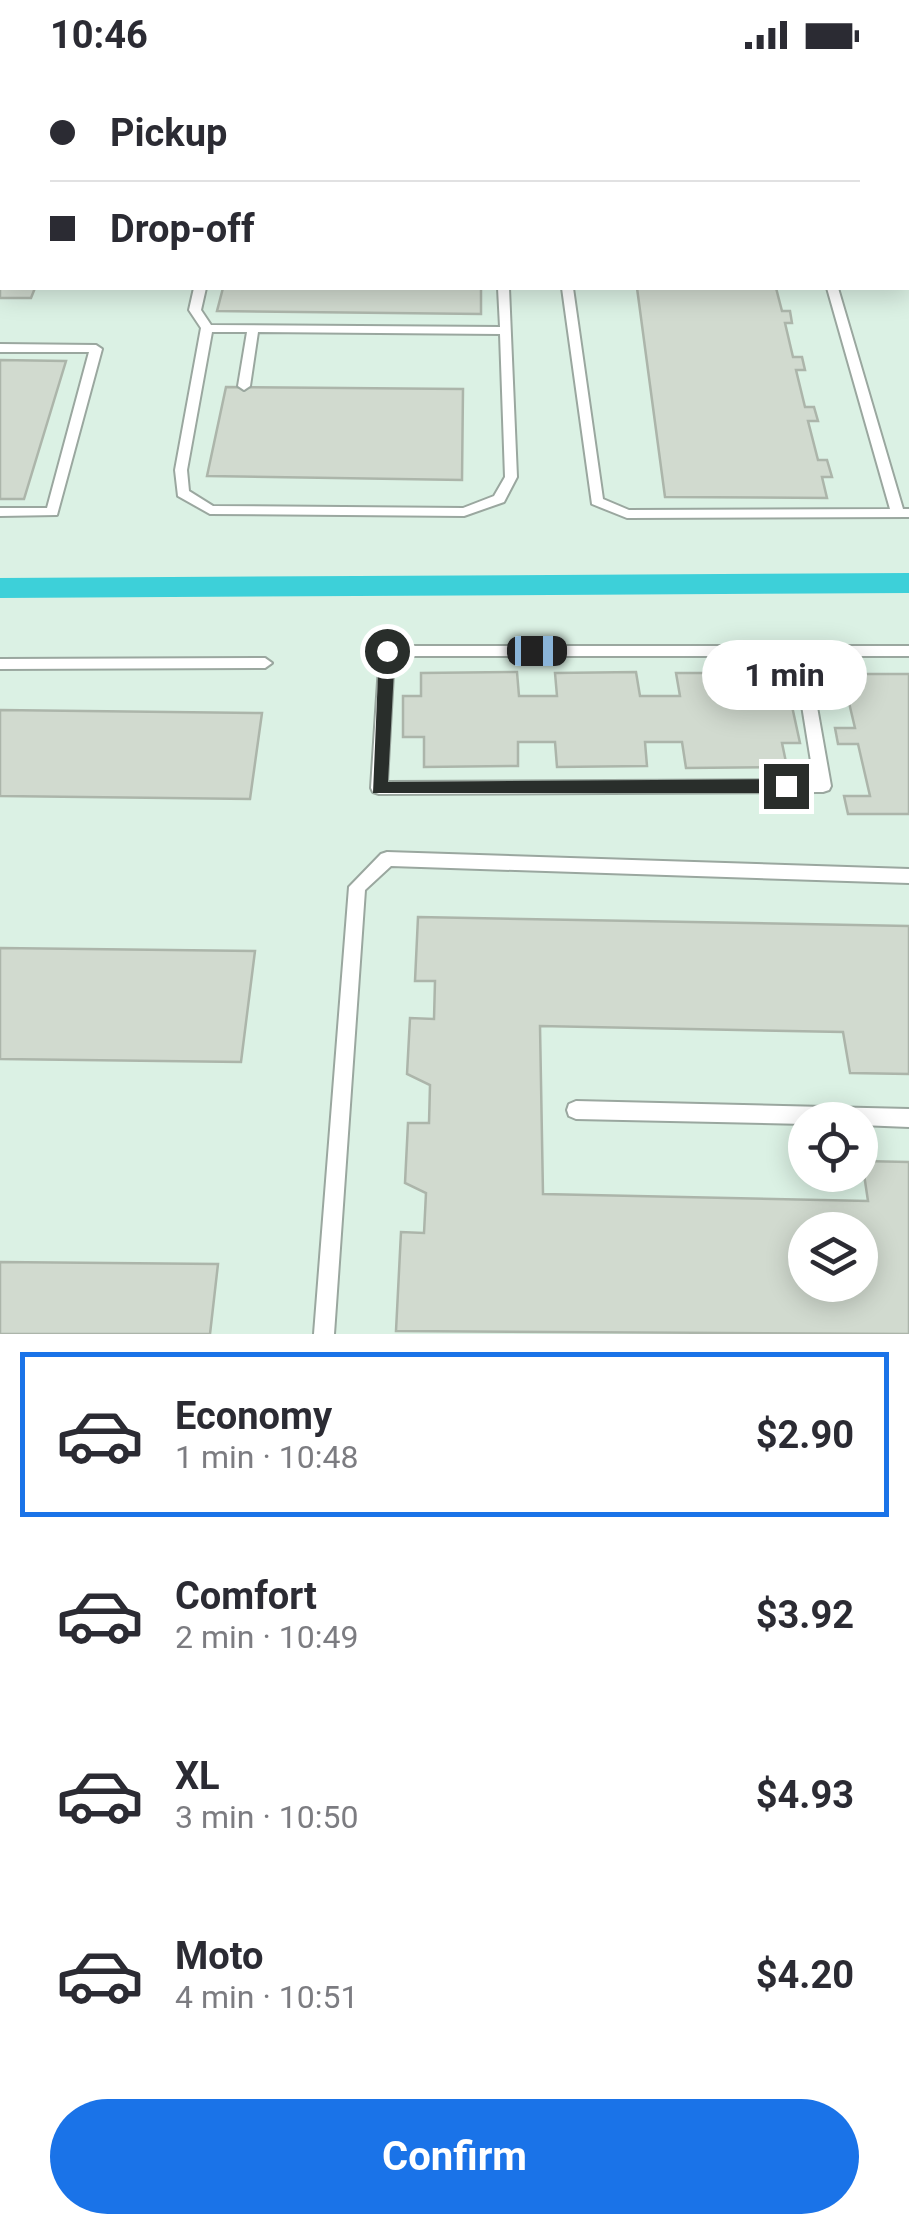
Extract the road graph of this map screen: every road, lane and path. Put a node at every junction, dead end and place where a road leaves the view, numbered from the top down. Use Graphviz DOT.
graph roads {
  1 [pos="199,290"];
  2 [pos="504,290"];
  3 [pos="567,290"];
  4 [pos="834,290"];
  5 [pos="207,328"];
  6 [pos="253,328"];
  7 [pos="506,331"];
  8 [pos="0,348"];
  9 [pos="244,386"];
  10 [pos="0,512"];
  11 [pos="904,513"];
  12 [pos="909,650"];
  13 [pos="800,651"];
  14 [pos="265,663"];
  15 [pos="0,664"];
  16 [pos="909,876"];
  17 [pos="576,1110"];
  18 [pos="909,1118"];
  19 [pos="324,1334"];
  1 -- 5 [label="lane"];
  2 -- 7 [label="lane"];
  3 -- 11 [label="lane"];
  4 -- 11 [label="lane"];
  5 -- 6 [label="lane"];
  5 -- 7 [label="lane"];
  6 -- 7 [label="lane"];
  6 -- 9 [label="lane"];
  8 -- 10 [label="lane"];
  12 -- 13 [label="lane"];
  13 -- 13 [label="lane"];
  14 -- 15 [label="lane"];
  16 -- 19 [label="lane"];
  17 -- 18 [label="lane"];
}
